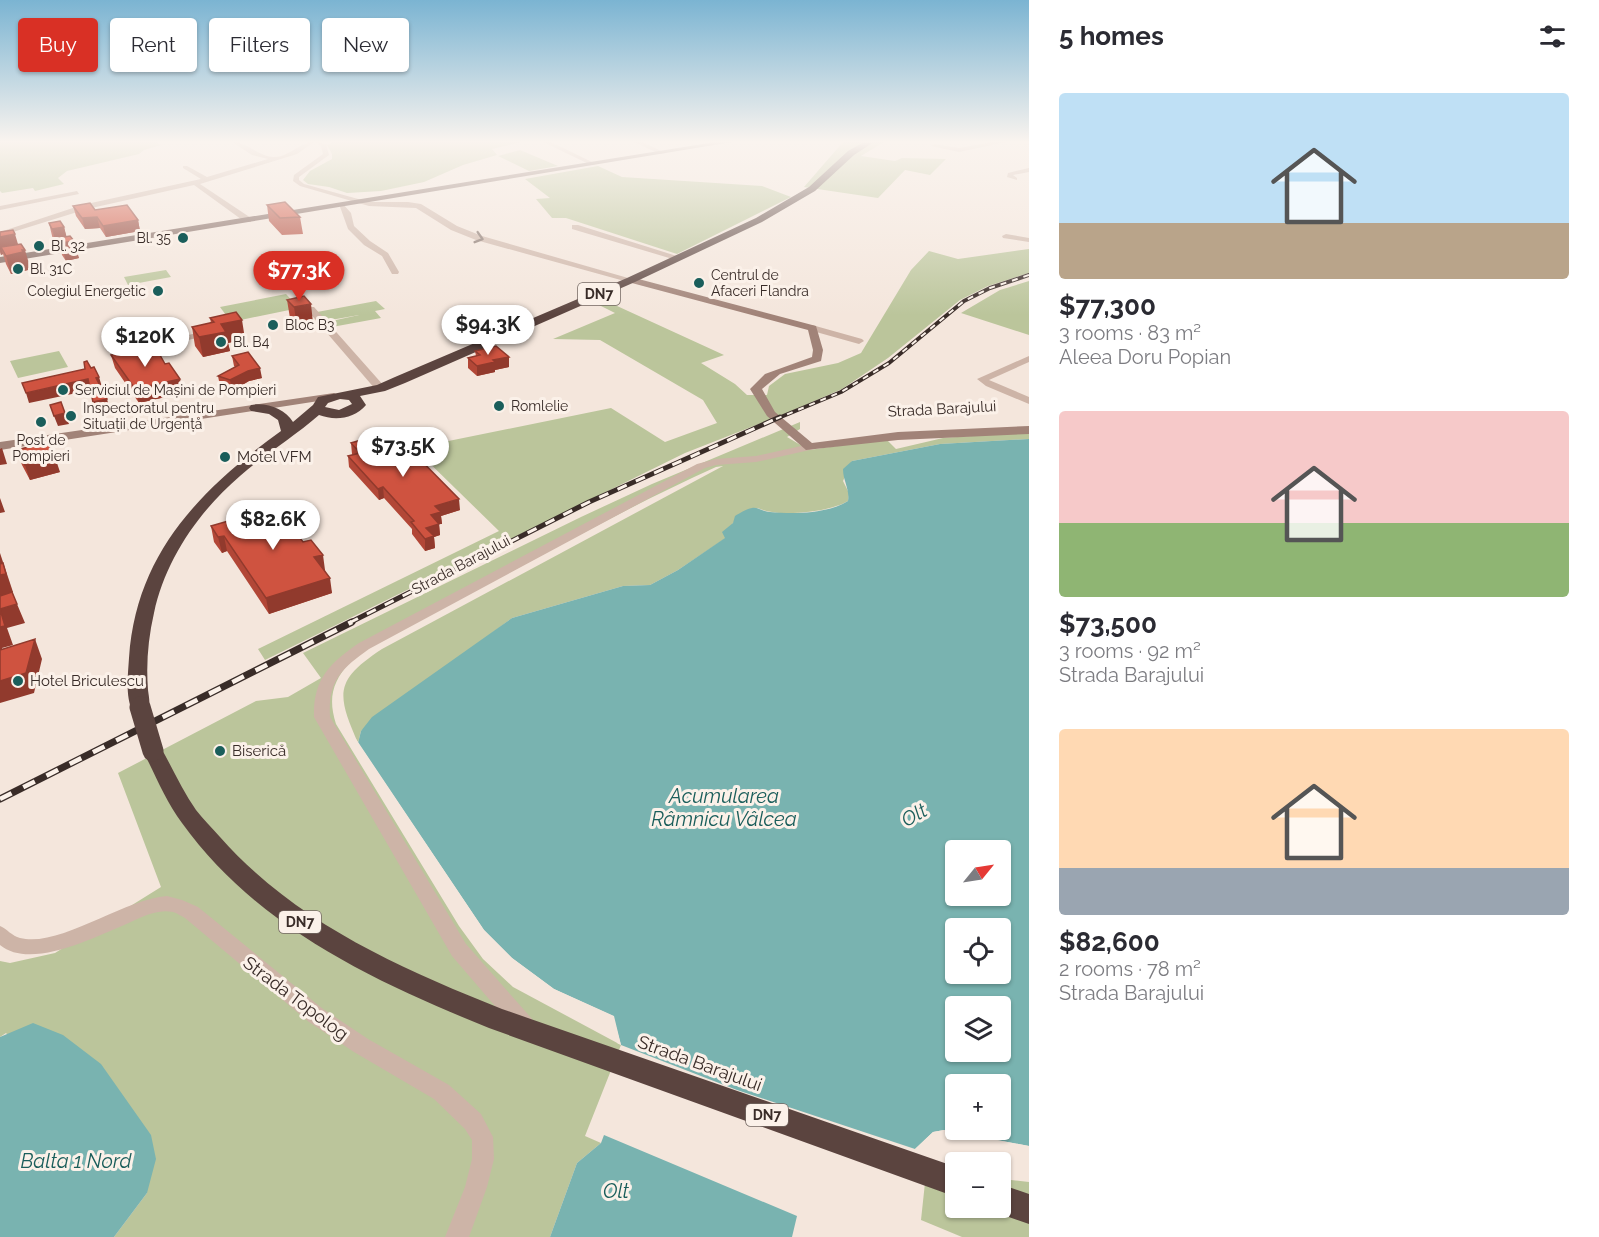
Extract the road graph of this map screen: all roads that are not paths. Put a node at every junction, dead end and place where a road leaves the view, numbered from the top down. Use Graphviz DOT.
graph roads {
  1 [pos="42,200"];
  2 [pos="115,200"];
  3 [pos="219,200"];
  4 [pos="353,200"];
  5 [pos="375,200"];
  6 [pos="795,200"];
  7 [pos="361,202"];
  8 [pos="341,205"];
  9 [pos="0,208"];
  10 [pos="248,220"];
  11 [pos="0,225"];
  12 [pos="575,227"];
  13 [pos="3,233"];
  14 [pos="1006,236"];
  15 [pos="1029,240"];
  16 [pos="679,258"];
  17 [pos="0,260"];
  18 [pos="395,272"];
  19 [pos="631,280"];
  20 [pos="311,309"];
  21 [pos="812,328"];
  22 [pos="219,331"];
  23 [pos="175,340"];
  24 [pos="859,341"];
  25 [pos="1029,359"];
  26 [pos="380,388"];
  27 [pos="339,395"];
  28 [pos="1029,401"];
  29 [pos="359,403"];
  30 [pos="318,407"];
  31 [pos="256,408"];
  32 [pos="238,409"];
  33 [pos="340,414"];
  34 [pos="1029,429"];
  35 [pos="292,431"];
  36 [pos="0,446"];
  37 [pos="810,447"];
  38 [pos="0,934"];
  39 [pos="529,1030"];
  40 [pos="945,1179"];
  41 [pos="1011,1203"];
  42 [pos="1029,1209"];
  43 [pos="457,1237"];
  1 -- 9 [label="street"];
  2 -- 13 [label="street"];
  3 -- 10 [label="street"];
  4 -- 7 [label="street"];
  5 -- 7 [label="main road"];
  6 -- 16 [label="highway, DN7"];
  7 -- 8 [label="main road"];
  7 -- 19 [label="street, one-way"];
  8 -- 10 [label="main road"];
  8 -- 18 [label="street"];
  10 -- 17 [label="main road"];
  11 -- 13 [label="street"];
  12 -- 16 [label="street"];
  14 -- 15 [label="street"];
  16 -- 19 [label="highway, DN7"];
  19 -- 21 [label="street"];
  19 -- 26 [label="highway, DN7"];
  20 -- 26 [label="street"];
  21 -- 24 [label="street"];
  21 -- 37 [label="street"];
  22 -- 23 [label="street"];
  25 -- 28 [label="street"];
  26 -- 27 [label="highway, DN7"];
  26 -- 29 [label="highway, DN7"];
  27 -- 29 [label="highway"];
  27 -- 30 [label="highway, DN7"];
  27 -- 32 [label="street"];
  29 -- 33 [label="highway, DN7"];
  30 -- 31 [label="street"];
  30 -- 33 [label="highway"];
  30 -- 35 [label="highway, Strada Barajului / DN7"];
  31 -- 32 [label="street"];
  31 -- 35 [label="highway"];
  32 -- 36 [label="street"];
  33 -- 35 [label="highway, Strada Barajului / DN7"];
  34 -- 37 [label="street, Strada Barajului"];
  35 -- 39 [label="highway, Strada Barajului / DN7, bridge"];
  37 -- 39 [label="street, Strada Barajului"];
  38 -- 43 [label="street, Strada Topolog"];
  39 -- 40 [label="highway, Strada Barajului / DN7"];
  41 -- 42 [label="highway"];
}
